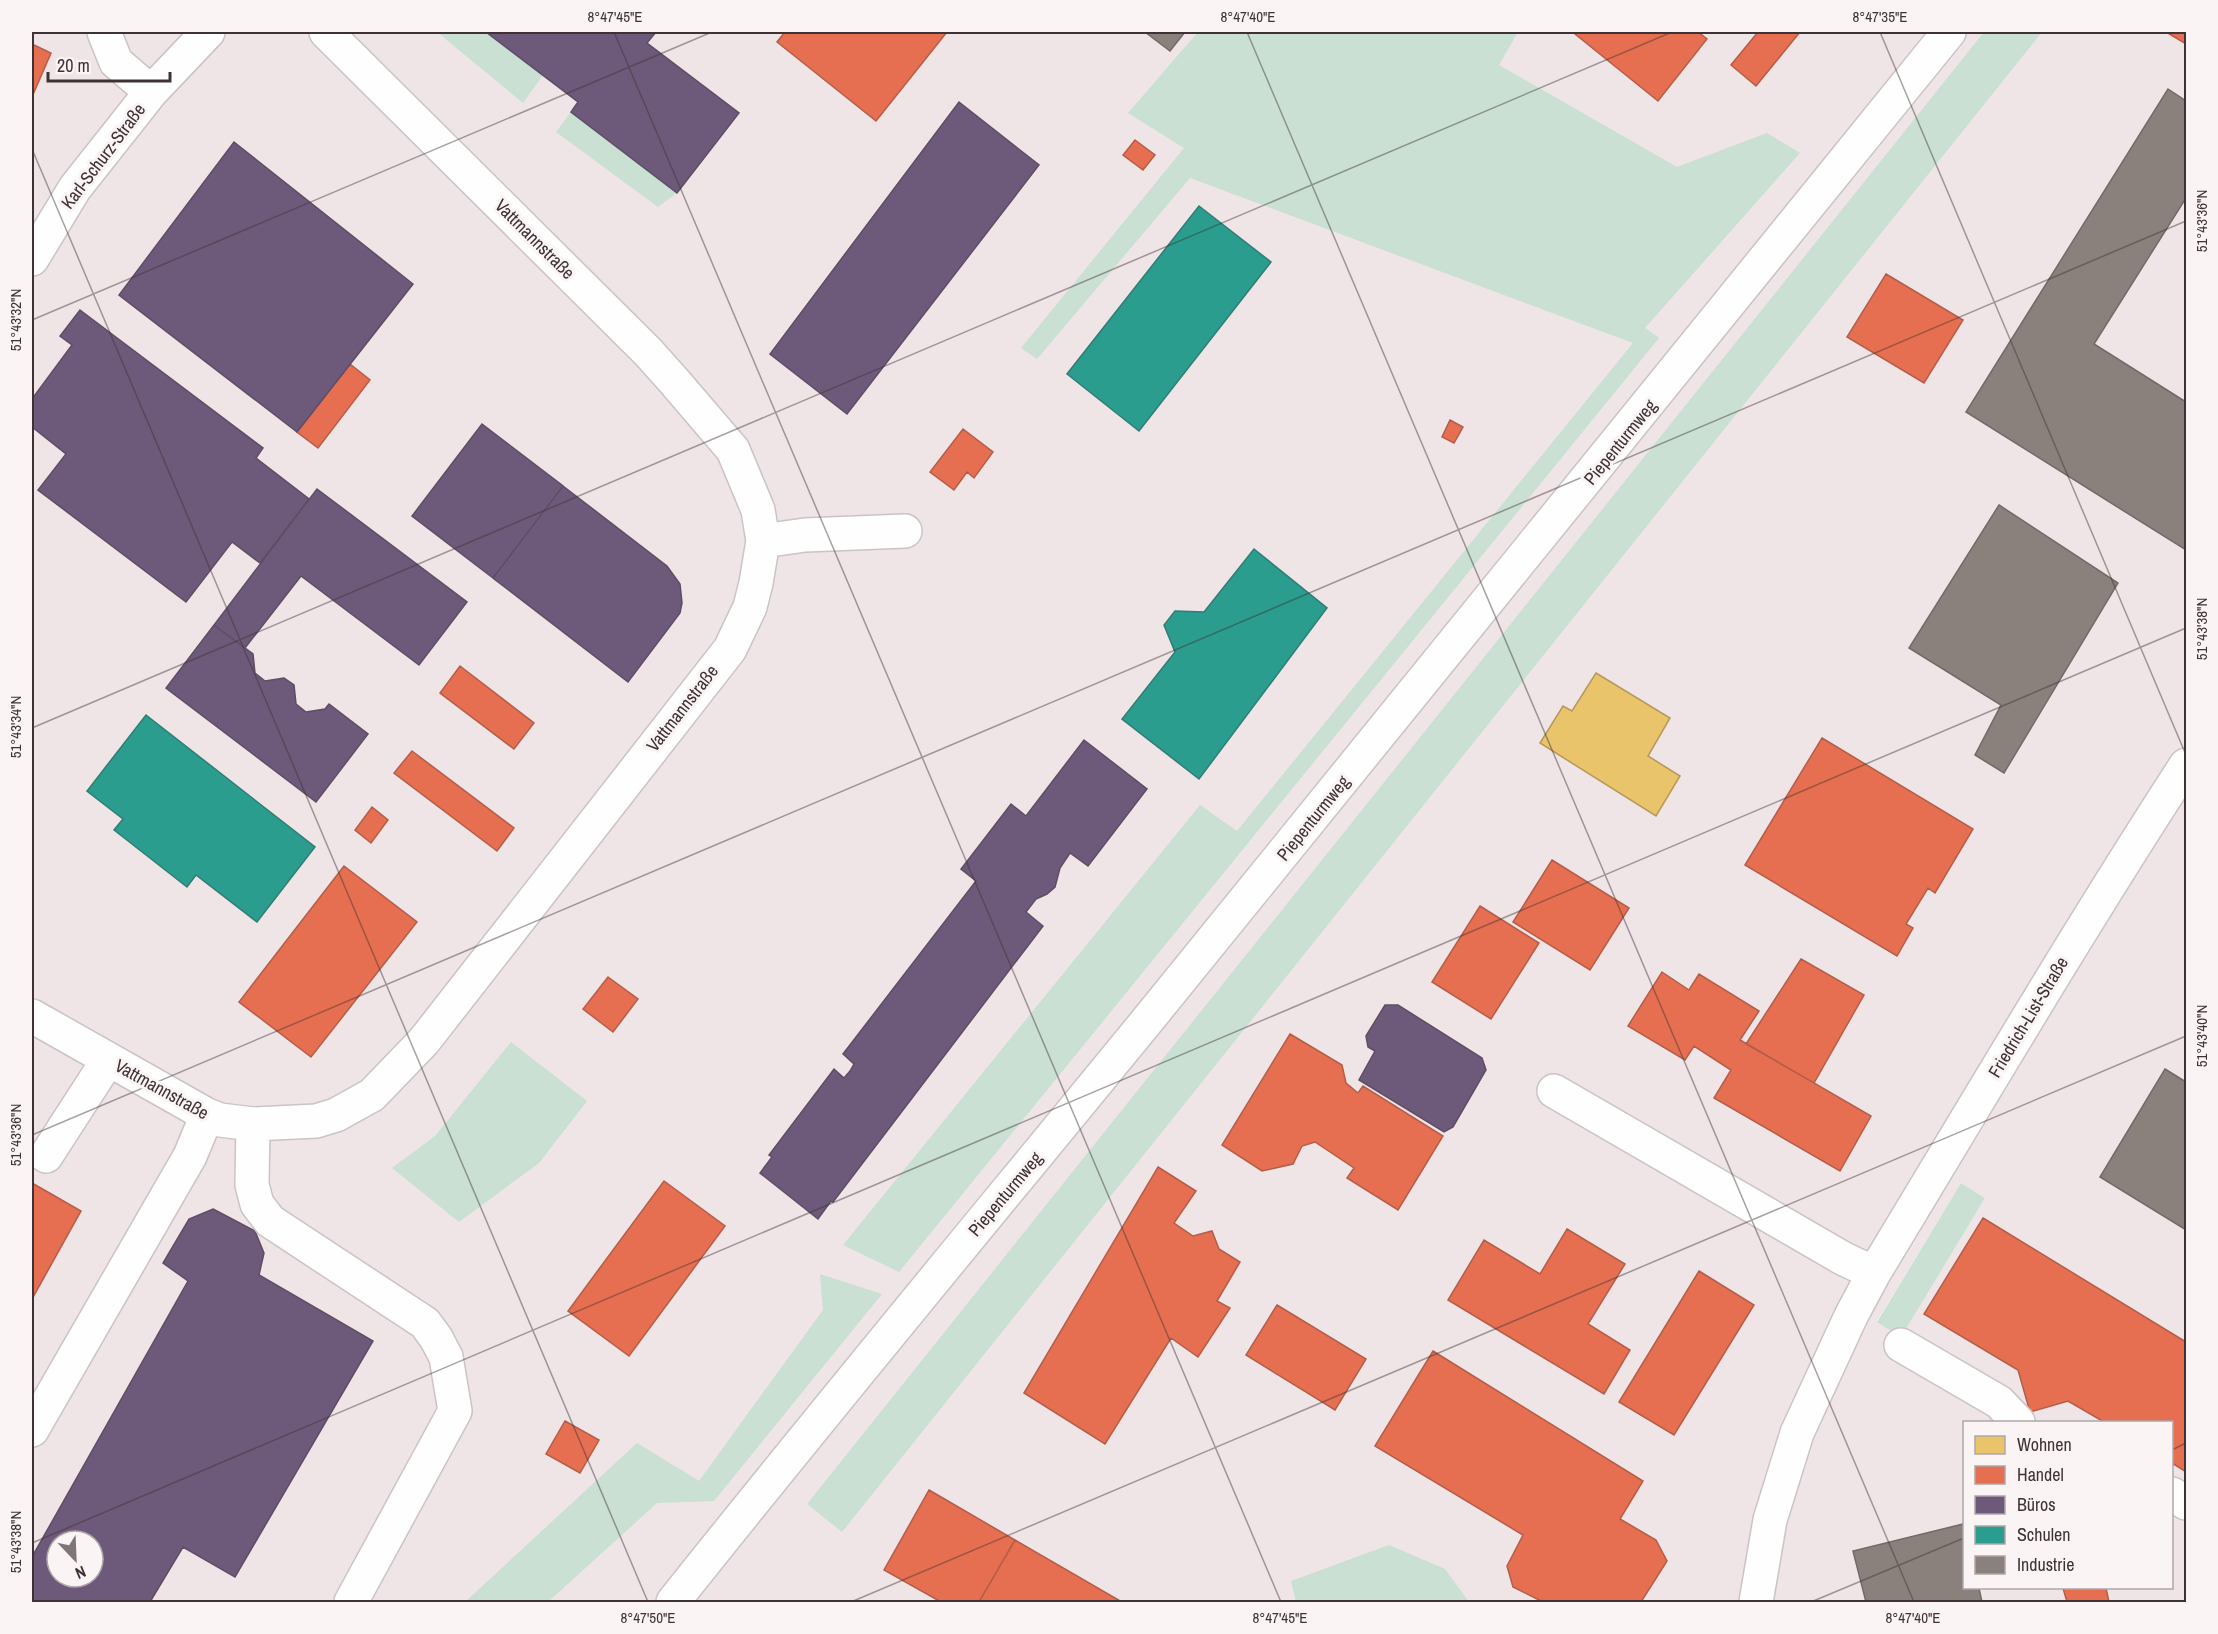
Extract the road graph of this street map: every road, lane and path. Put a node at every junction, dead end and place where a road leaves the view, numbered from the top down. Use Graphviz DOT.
graph roads {
  1 [pos="104,32"];
  2 [pos="208,32"];
  3 [pos="326,32"];
  4 [pos="1949,32"];
  5 [pos="151,92"];
  6 [pos="32,259"];
  7 [pos="905,531"];
  8 [pos="763,541"];
  9 [pos="2187,765"];
  10 [pos="32,1016"];
  11 [pos="108,1060"];
  12 [pos="1554,1091"];
  13 [pos="207,1115"];
  14 [pos="253,1124"];
  15 [pos="46,1156"];
  16 [pos="1874,1273"];
  17 [pos="1901,1346"];
  18 [pos="2017,1421"];
  19 [pos="32,1430"];
  20 [pos="2173,1495"];
  21 [pos="2187,1503"];
  22 [pos="351,1602"];
  23 [pos="673,1602"];
  24 [pos="1756,1602"];
  1 -- 5 [label="street"];
  2 -- 5 [label="street, Karl-Schurz-Straße"];
  3 -- 8 [label="street, Vattmannstraße"];
  4 -- 23 [label="street, Piepenturmweg"];
  5 -- 6 [label="street, Karl-Schurz-Straße"];
  7 -- 8 [label="street"];
  8 -- 14 [label="street, Vattmannstraße"];
  9 -- 16 [label="street, Friedrich-List-Straße"];
  10 -- 11 [label="street, Vattmannstraße"];
  11 -- 13 [label="street, Vattmannstraße"];
  11 -- 15 [label="street"];
  12 -- 16 [label="street"];
  13 -- 14 [label="street, Vattmannstraße"];
  13 -- 19 [label="street"];
  14 -- 22 [label="street"];
  16 -- 24 [label="street, Friedrich-List-Straße"];
  17 -- 18 [label="street"];
  20 -- 21 [label="street"];
}
